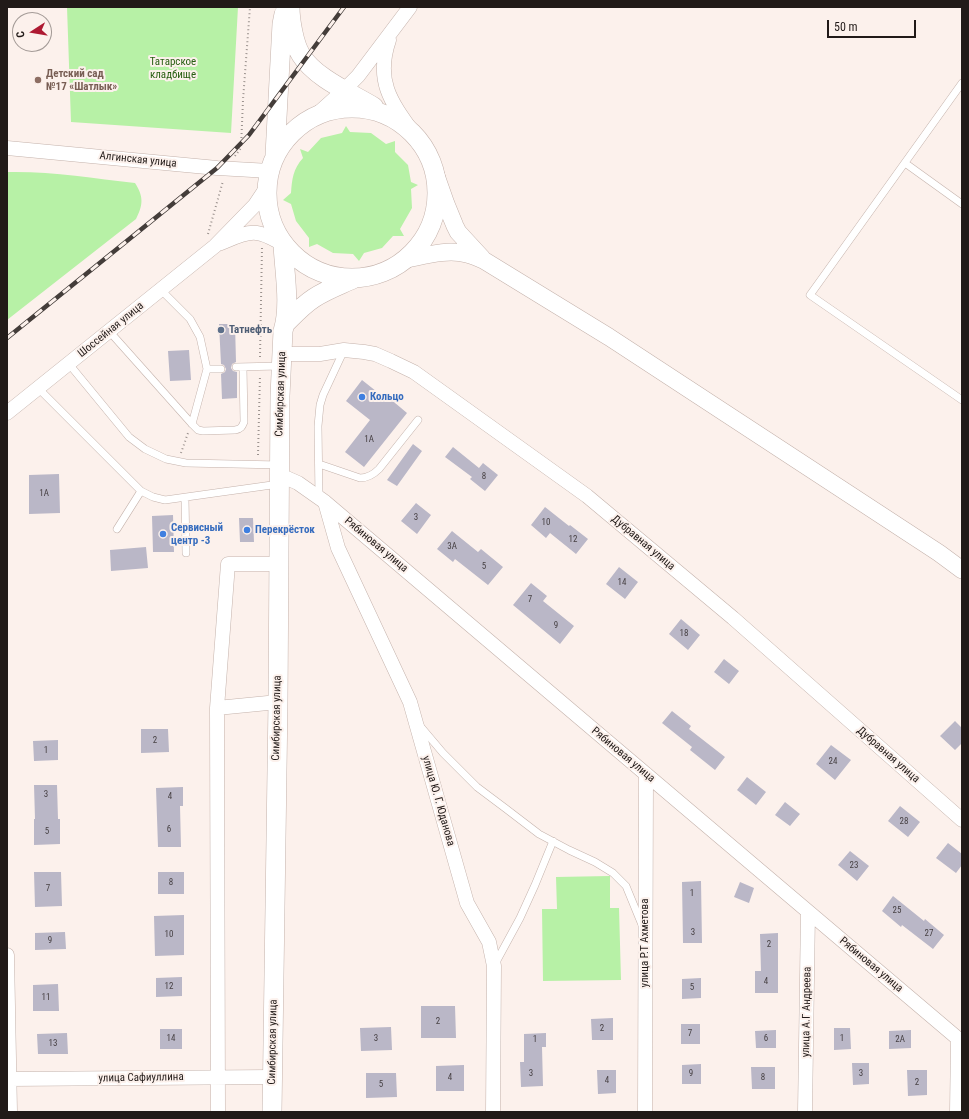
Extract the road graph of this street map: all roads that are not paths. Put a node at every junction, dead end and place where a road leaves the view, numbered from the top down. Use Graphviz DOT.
graph roads {
  1 [pos="285,7"];
  2 [pos="290,7"];
  3 [pos="410,7"];
  4 [pos="391,33"];
  5 [pos="320,74"];
  6 [pos="358,76"];
  7 [pos="962,83"];
  8 [pos="344,90"];
  9 [pos="387,115"];
  10 [pos="314,116"];
  11 [pos="414,134"];
  12 [pos="7,148"];
  13 [pos="905,163"];
  14 [pos="433,166"];
  15 [pos="271,172"];
  16 [pos="962,204"];
  17 [pos="283,244"];
  18 [pos="215,246"];
  19 [pos="407,258"];
  20 [pos="485,261"];
  21 [pos="353,279"];
  22 [pos="161,290"];
  23 [pos="285,324"];
  24 [pos="109,332"];
  25 [pos="344,350"];
  26 [pos="282,360"];
  27 [pos="69,364"];
  28 [pos="207,369"];
  29 [pos="221,369"];
  30 [pos="38,388"];
  31 [pos="962,400"];
  32 [pos="7,413"];
  33 [pos="418,420"];
  34 [pos="192,424"];
  35 [pos="319,464"];
  36 [pos="280,475"];
  37 [pos="141,491"];
  38 [pos="185,498"];
  39 [pos="322,500"];
  40 [pos="117,529"];
  41 [pos="186,553"];
  42 [pos="279,564"];
  43 [pos="962,570"];
  44 [pos="278,702"];
  45 [pos="217,708"];
  46 [pos="415,720"];
  47 [pos="646,774"];
  48 [pos="962,820"];
  49 [pos="553,842"];
  50 [pos="808,912"];
  51 [pos="645,931"];
  52 [pos="7,955"];
  53 [pos="494,966"];
  54 [pos="960,1041"];
  55 [pos="218,1077"];
  56 [pos="272,1077"];
  57 [pos="9,1082"];
  58 [pos="10,1112"];
  59 [pos="218,1112"];
  60 [pos="272,1112"];
  61 [pos="493,1112"];
  62 [pos="645,1112"];
  63 [pos="805,1112"];
  64 [pos="957,1112"];
  1 -- 15 [label="main road"];
  2 -- 5 [label="main road"];
  3 -- 4 [label="street"];
  4 -- 6 [label="street"];
  4 -- 11 [label="street"];
  5 -- 6 [label="street"];
  5 -- 8 [label="main road"];
  6 -- 8 [label="street"];
  7 -- 13 [label="lane"];
  8 -- 9 [label="main road"];
  8 -- 10 [label="street"];
  9 -- 10 [label="main road"];
  9 -- 11 [label="main road"];
  10 -- 15 [label="main road"];
  11 -- 14 [label="main road"];
  12 -- 15 [label="street, Алгинская улица"];
  13 -- 16 [label="lane"];
  13 -- 31 [label="lane"];
  14 -- 19 [label="main road"];
  14 -- 20 [label="street"];
  15 -- 17 [label="main road"];
  15 -- 18 [label="street"];
  17 -- 18 [label="street"];
  17 -- 21 [label="main road"];
  17 -- 23 [label="main road, Симбирская улица"];
  18 -- 22 [label="street, Шоссейная улица"];
  19 -- 20 [label="street"];
  19 -- 21 [label="main road"];
  20 -- 43 [label="street"];
  21 -- 23 [label="main road"];
  22 -- 24 [label="street, Шоссейная улица"];
  22 -- 28 [label="lane"];
  23 -- 26 [label="main road, Симбирская улица"];
  24 -- 27 [label="street, Шоссейная улица"];
  24 -- 34 [label="lane"];
  25 -- 26 [label="street, Дубравная улица"];
  25 -- 35 [label="lane"];
  25 -- 48 [label="street, Дубравная улица"];
  26 -- 34 [label="lane"];
  26 -- 36 [label="main road, Симбирская улица"];
  27 -- 30 [label="street, Шоссейная улица"];
  27 -- 36 [label="lane"];
  28 -- 29 [label="lane"];
  28 -- 34 [label="lane"];
  30 -- 32 [label="street, Шоссейная улица"];
  30 -- 37 [label="lane"];
  33 -- 35 [label="lane"];
  35 -- 39 [label="lane"];
  36 -- 38 [label="lane"];
  36 -- 39 [label="street, Рябиновая улица"];
  36 -- 42 [label="main road, Симбирская улица"];
  37 -- 38 [label="lane"];
  37 -- 40 [label="lane"];
  38 -- 41 [label="lane"];
  39 -- 46 [label="street, улица Ю. Г. Юданова"];
  39 -- 47 [label="street, Рябиновая улица"];
  42 -- 44 [label="main road, Симбирская улица"];
  42 -- 45 [label="street"];
  44 -- 45 [label="street"];
  44 -- 56 [label="main road, Симбирская улица"];
  45 -- 55 [label="street"];
  46 -- 49 [label="lane"];
  46 -- 53 [label="street, улица Ю. Г. Юданова"];
  47 -- 50 [label="street, Рябиновая улица"];
  47 -- 51 [label="street, улица Р.Т Ахметова"];
  49 -- 51 [label="lane"];
  49 -- 53 [label="lane"];
  50 -- 54 [label="street, Рябиновая улица"];
  50 -- 63 [label="street, улица А.Г Андреева"];
  51 -- 62 [label="street, улица Р.Т Ахметова"];
  52 -- 57 [label="street"];
  53 -- 61 [label="street, улица Ю. Г. Юданова"];
  54 -- 64 [label="street"];
  55 -- 56 [label="street, улица Сафиуллина"];
  55 -- 57 [label="street, улица Сафиуллина"];
  55 -- 59 [label="street"];
  56 -- 60 [label="main road, Симбирская улица"];
  57 -- 58 [label="street"];
}
